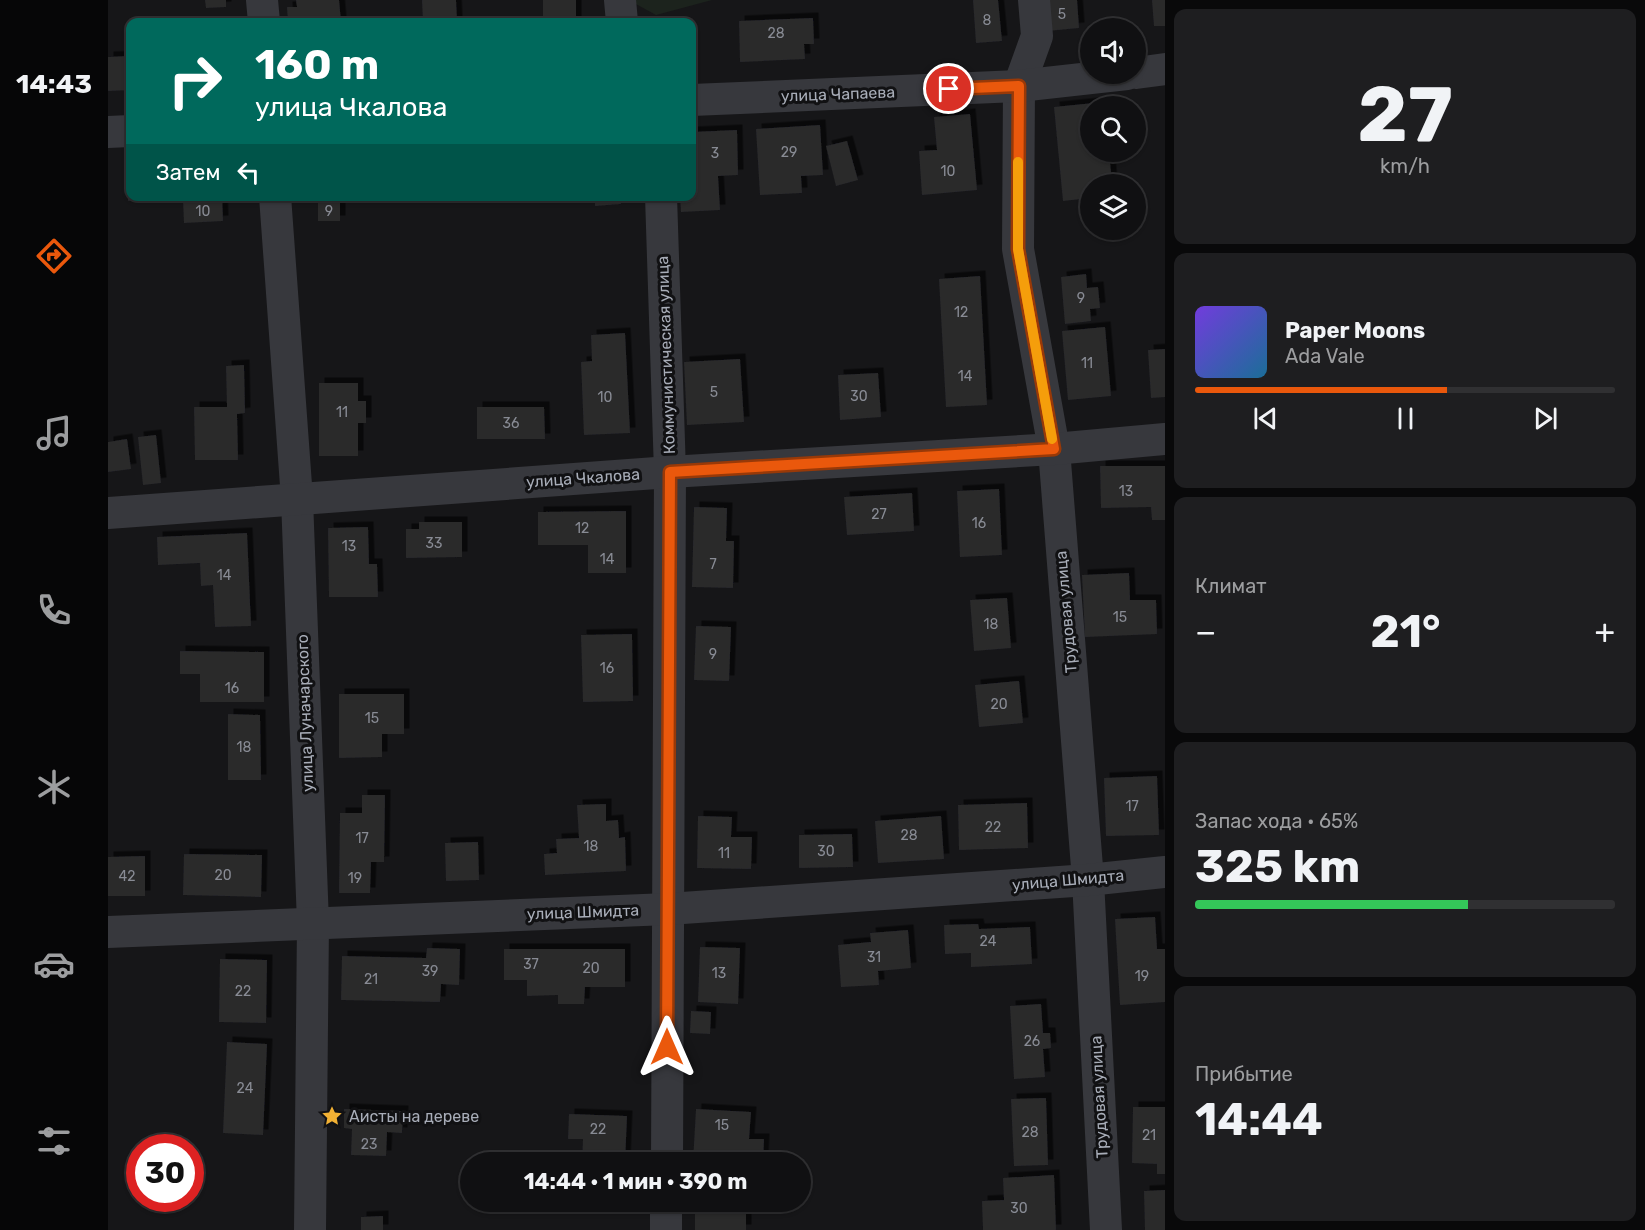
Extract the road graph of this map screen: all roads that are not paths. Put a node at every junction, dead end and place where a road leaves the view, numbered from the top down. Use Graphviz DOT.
graph roads {
  1 [pos="262,0"];
  2 [pos="620,0"];
  3 [pos="1034,0"];
  4 [pos="264,18"];
  5 [pos="622,18"];
  6 [pos="1165,69"];
  7 [pos="1146,71"];
  8 [pos="1080,79"];
  9 [pos="1019,86"];
  10 [pos="696,100"];
  11 [pos="126,131"];
  12 [pos="108,132"];
  13 [pos="274,201"];
  14 [pos="661,201"];
  15 [pos="1165,439"];
  16 [pos="1054,449"];
  17 [pos="670,472"];
  18 [pos="297,499"];
  19 [pos="108,513"];
  20 [pos="1165,872"];
  21 [pos="1088,880"];
  22 [pos="668,909"];
  23 [pos="313,922"];
  24 [pos="108,932"];
  25 [pos="667,1152"];
  26 [pos="666,1212"];
  27 [pos="310,1230"];
  28 [pos="666,1230"];
  29 [pos="1106,1230"];
  1 -- 4 [label="street"];
  2 -- 5 [label="street"];
  3 -- 9 [label="street, Трудовая улица"];
  6 -- 7 [label="street"];
  8 -- 9 [label="street, улица Чапаева"];
  9 -- 10 [label="street, улица Чапаева"];
  9 -- 16 [label="street, Трудовая улица"];
  11 -- 12 [label="street"];
  13 -- 18 [label="street, улица Луначарского"];
  14 -- 17 [label="street, Коммунистическая улица"];
  15 -- 16 [label="street, улица Чкалова"];
  16 -- 17 [label="street, улица Чкалова"];
  16 -- 21 [label="street, Трудовая улица"];
  17 -- 18 [label="street, улица Чкалова"];
  17 -- 22 [label="street, Коммунистическая улица"];
  18 -- 19 [label="street, улица Чкалова"];
  18 -- 23 [label="street, улица Луначарского"];
  20 -- 21 [label="street, улица Шмидта"];
  21 -- 22 [label="street, улица Шмидта"];
  21 -- 29 [label="street, Трудовая улица"];
  22 -- 23 [label="street, улица Шмидта"];
  22 -- 25 [label="street, Коммунистическая улица"];
  23 -- 24 [label="street, улица Шмидта"];
  23 -- 27 [label="street, улица Луначарского"];
  26 -- 28 [label="street"];
}
